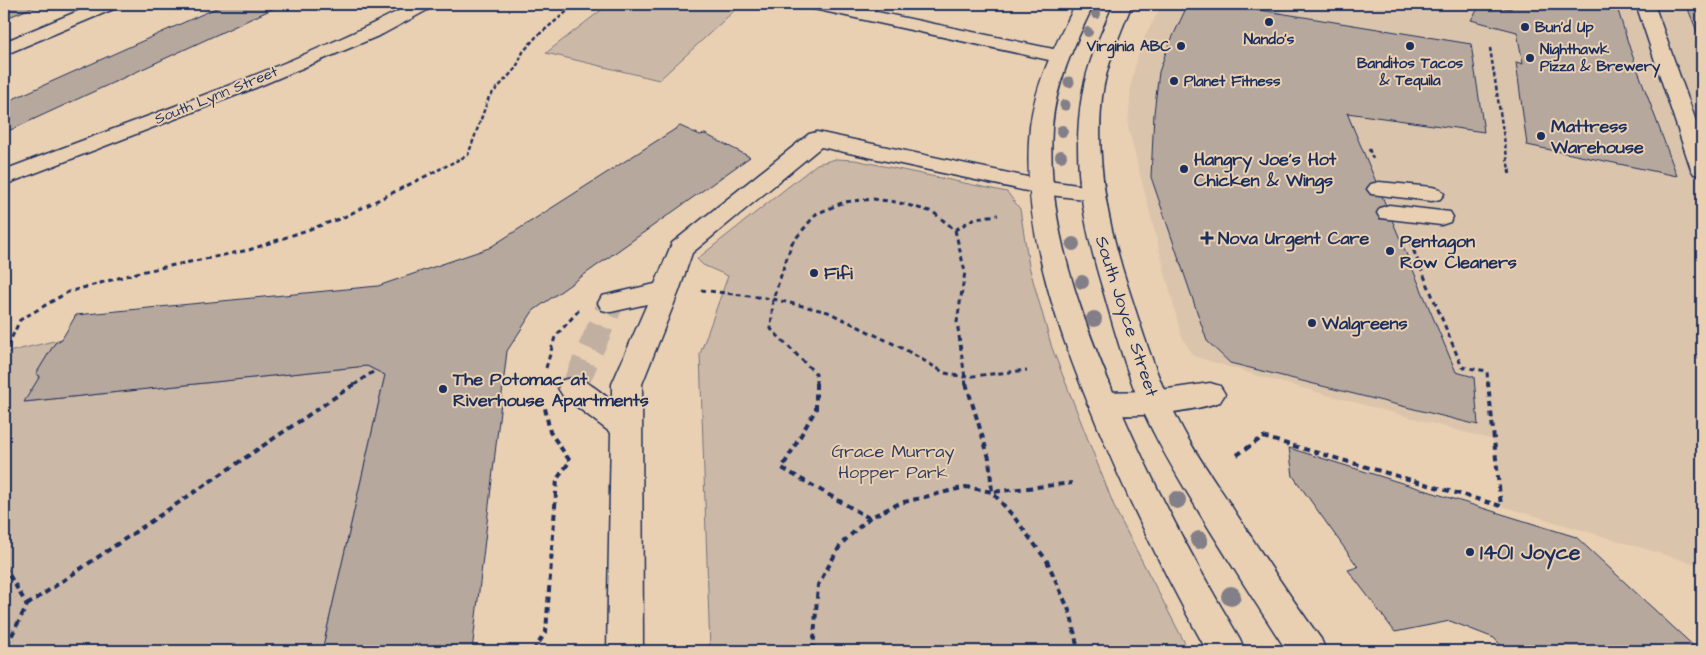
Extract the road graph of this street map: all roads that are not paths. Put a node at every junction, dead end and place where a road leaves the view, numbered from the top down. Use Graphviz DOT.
graph roads {
  1 [pos="110,4"];
  2 [pos="425,4"];
  3 [pos="814,4"];
  4 [pos="1085,4"];
  5 [pos="1123,4"];
  6 [pos="1645,4"];
  7 [pos="963,36"];
  8 [pos="4,49"];
  9 [pos="951,52"];
  10 [pos="1058,56"];
  11 [pos="1702,169"];
  12 [pos="4,178"];
  13 [pos="1041,187"];
  14 [pos="1092,193"];
  15 [pos="1432,194"];
  16 [pos="1441,217"];
  17 [pos="667,288"];
  18 [pos="611,303"];
  19 [pos="573,388"];
  20 [pos="1210,394"];
  21 [pos="1102,402"];
  22 [pos="1154,402"];
  23 [pos="627,428"];
  24 [pos="625,651"];
  25 [pos="1226,651"];
  26 [pos="1308,651"];
  1 -- 8 [label="main road"];
  2 -- 12 [label="main road, South Lynn Street"];
  3 -- 7 [label="main road"];
  4 -- 10 [label="main road"];
  5 -- 14 [label="main road, South Joyce Street"];
  6 -- 11 [label="main road"];
  7 -- 9 [label="main road"];
  7 -- 10 [label="main road"];
  10 -- 13 [label="main road"];
  13 -- 14 [label="main road"];
  13 -- 17 [label="main road"];
  13 -- 21 [label="main road"];
  14 -- 22 [label="main road, South Joyce Street"];
  15 -- 16 [label="main road"];
  17 -- 18 [label="main road"];
  17 -- 23 [label="main road"];
  19 -- 23 [label="main road"];
  20 -- 22 [label="main road"];
  21 -- 22 [label="main road"];
  21 -- 25 [label="main road"];
  22 -- 26 [label="main road, South Joyce Street"];
  23 -- 24 [label="main road"];
}
